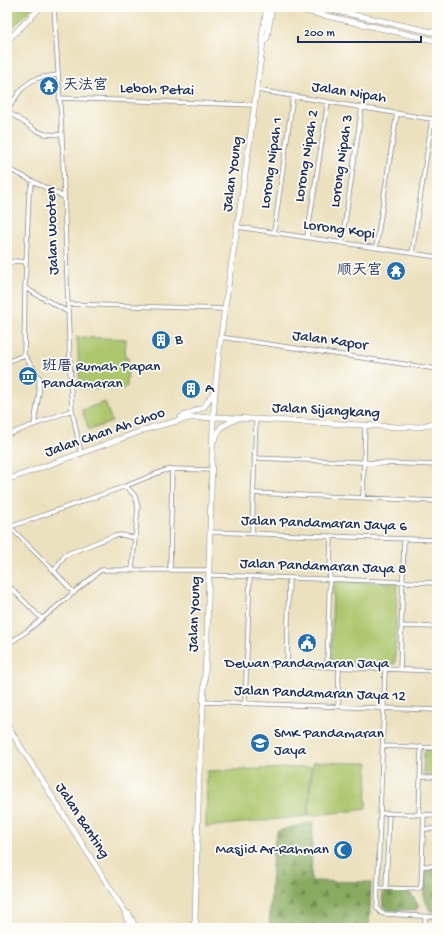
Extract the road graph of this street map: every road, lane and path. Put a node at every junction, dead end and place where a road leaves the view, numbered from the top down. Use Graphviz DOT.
graph roads {
  1 [pos="40,7"];
  2 [pos="54,7"];
  3 [pos="267,7"];
  4 [pos="272,7"];
  5 [pos="287,7"];
  6 [pos="319,7"];
  7 [pos="351,7"];
  8 [pos="350,14"];
  9 [pos="436,34"];
  10 [pos="7,41"];
  11 [pos="437,41"];
  12 [pos="263,43"];
  13 [pos="58,75"];
  14 [pos="257,90"];
  15 [pos="293,96"];
  16 [pos="59,98"];
  17 [pos="328,102"];
  18 [pos="254,105"];
  19 [pos="362,107"];
  20 [pos="7,112"];
  21 [pos="397,113"];
  22 [pos="432,120"];
  23 [pos="437,120"];
  24 [pos="62,135"];
  25 [pos="7,169"];
  26 [pos="33,181"];
  27 [pos="64,197"];
  28 [pos="238,227"];
  29 [pos="274,232"];
  30 [pos="307,237"];
  31 [pos="342,242"];
  32 [pos="376,247"];
  33 [pos="412,253"];
  34 [pos="437,257"];
  35 [pos="26,262"];
  36 [pos="7,264"];
  37 [pos="25,288"];
  38 [pos="68,304"];
  39 [pos="224,309"];
  40 [pos="68,312"];
  41 [pos="220,337"];
  42 [pos="24,355"];
  43 [pos="7,362"];
  44 [pos="437,369"];
  45 [pos="215,390"];
  46 [pos="72,410"];
  47 [pos="213,417"];
  48 [pos="237,418"];
  49 [pos="256,420"];
  50 [pos="437,422"];
  51 [pos="167,423"];
  52 [pos="34,425"];
  53 [pos="365,426"];
  54 [pos="420,427"];
  55 [pos="437,427"];
  56 [pos="7,435"];
  57 [pos="212,446"];
  58 [pos="81,454"];
  59 [pos="254,458"];
  60 [pos="364,462"];
  61 [pos="437,465"];
  62 [pos="172,469"];
  63 [pos="212,470"];
  64 [pos="7,480"];
  65 [pos="126,486"];
  66 [pos="253,493"];
  67 [pos="363,498"];
  68 [pos="437,501"];
  69 [pos="8,528"];
  70 [pos="210,532"];
  71 [pos="252,533"];
  72 [pos="331,536"];
  73 [pos="135,538"];
  74 [pos="404,539"];
  75 [pos="437,540"];
  76 [pos="132,570"];
  77 [pos="170,570"];
  78 [pos="54,571"];
  79 [pos="209,573"];
  80 [pos="250,577"];
  81 [pos="289,578"];
  82 [pos="330,580"];
  83 [pos="402,582"];
  84 [pos="7,584"];
  85 [pos="437,584"];
  86 [pos="74,592"];
  87 [pos="42,619"];
  88 [pos="401,626"];
  89 [pos="437,627"];
  90 [pos="7,634"];
  91 [pos="13,640"];
  92 [pos="7,644"];
  93 [pos="246,664"];
  94 [pos="287,665"];
  95 [pos="327,667"];
  96 [pos="339,667"];
  97 [pos="385,669"];
  98 [pos="400,669"];
  99 [pos="437,671"];
  100 [pos="203,702"];
  101 [pos="245,703"];
  102 [pos="338,707"];
  103 [pos="384,708"];
  104 [pos="437,710"];
  105 [pos="7,725"];
  106 [pos="383,746"];
  107 [pos="421,748"];
  108 [pos="437,748"];
  109 [pos="420,776"];
  110 [pos="437,777"];
  111 [pos="380,813"];
  112 [pos="389,813"];
  113 [pos="422,815"];
  114 [pos="437,816"];
  115 [pos="423,829"];
  116 [pos="437,829"];
  117 [pos="422,866"];
  118 [pos="437,866"];
  119 [pos="378,888"];
  120 [pos="386,888"];
  121 [pos="125,912"];
  122 [pos="425,916"];
  123 [pos="437,917"];
  124 [pos="195,927"];
  125 [pos="131,928"];
  126 [pos="136,928"];
  127 [pos="171,928"];
  128 [pos="425,928"];
  1 -- 10 [label="main road"];
  2 -- 13 [label="street, Jalan Wooten"];
  3 -- 12 [label="main road, Jalan Young"];
  4 -- 12 [label="main road, Jalan Young"];
  5 -- 11 [label="main road"];
  6 -- 8 [label="main road"];
  7 -- 8 [label="street"];
  8 -- 9 [label="main road"];
  12 -- 14 [label="main road, Jalan Young"];
  13 -- 16 [label="street, Jalan Wooten"];
  13 -- 20 [label="street"];
  14 -- 15 [label="street, Jalan Nipah"];
  14 -- 18 [label="main road, Jalan Young"];
  15 -- 17 [label="street, Jalan Nipah"];
  15 -- 29 [label="street, Lorong Nipah 1"];
  16 -- 18 [label="street, Leboh Petai"];
  16 -- 24 [label="street, Jalan Wooten"];
  17 -- 19 [label="street, Jalan Nipah"];
  17 -- 30 [label="street, Lorong Nipah 2"];
  18 -- 28 [label="main road, Jalan Young"];
  19 -- 21 [label="street, Jalan Nipah"];
  19 -- 31 [label="street, Lorong Nipah 3"];
  20 -- 24 [label="street"];
  21 -- 22 [label="street, Jalan Nipah"];
  21 -- 32 [label="street"];
  22 -- 23 [label="street, Jalan Nipah"];
  22 -- 33 [label="street"];
  24 -- 27 [label="street, Jalan Wooten"];
  25 -- 26 [label="street"];
  26 -- 27 [label="street"];
  26 -- 35 [label="street"];
  27 -- 38 [label="street, Jalan Wooten"];
  28 -- 29 [label="street, Lorong Kopi"];
  28 -- 39 [label="main road, Jalan Young"];
  29 -- 30 [label="street, Lorong Kopi"];
  30 -- 31 [label="street, Lorong Kopi"];
  31 -- 32 [label="street, Lorong Kopi"];
  32 -- 33 [label="street, Lorong Kopi"];
  33 -- 34 [label="street, Lorong Kopi"];
  35 -- 36 [label="street"];
  35 -- 37 [label="street"];
  37 -- 40 [label="street"];
  37 -- 42 [label="street"];
  38 -- 39 [label="street"];
  38 -- 40 [label="street, Jalan Wooten"];
  39 -- 41 [label="main road, Jalan Young"];
  40 -- 46 [label="street, Jalan Wooten"];
  41 -- 44 [label="street, Jalan Kapor"];
  41 -- 45 [label="main road, Jalan Young"];
  42 -- 43 [label="street"];
  42 -- 52 [label="street"];
  45 -- 47 [label="main road, Jalan Young"];
  45 -- 51 [label="main road"];
  46 -- 52 [label="street"];
  46 -- 58 [label="street, Jalan Wooten"];
  47 -- 48 [label="main road, Jalan Sijangkang"];
  47 -- 51 [label="main road, Jalan Chan Ah Choo"];
  47 -- 57 [label="main road, Jalan Young"];
  48 -- 49 [label="main road, Jalan Sijangkang"];
  48 -- 57 [label="main road"];
  49 -- 53 [label="main road, Jalan Sijangkang"];
  49 -- 59 [label="street"];
  50 -- 54 [label="main road, Jalan Sijangkang"];
  51 -- 58 [label="main road, Jalan Chan Ah Choo"];
  52 -- 56 [label="street"];
  53 -- 54 [label="main road, Jalan Sijangkang"];
  53 -- 60 [label="street"];
  54 -- 55 [label="main road"];
  57 -- 63 [label="main road, Jalan Young"];
  58 -- 64 [label="main road, Jalan Chan Ah Choo"];
  59 -- 60 [label="street"];
  59 -- 66 [label="street"];
  60 -- 61 [label="street"];
  60 -- 67 [label="street"];
  62 -- 63 [label="street"];
  62 -- 65 [label="street"];
  62 -- 77 [label="street"];
  63 -- 70 [label="main road, Jalan Young"];
  65 -- 69 [label="street"];
  65 -- 73 [label="street"];
  66 -- 67 [label="street"];
  66 -- 71 [label="street"];
  67 -- 68 [label="street"];
  69 -- 78 [label="street"];
  70 -- 71 [label="street, Jalan Pandamaran Jaya 6"];
  70 -- 79 [label="main road, Jalan Young"];
  71 -- 72 [label="street, Jalan Pandamaran Jaya 6"];
  72 -- 74 [label="street, Jalan Pandamaran Jaya 6"];
  72 -- 82 [label="street"];
  73 -- 76 [label="street"];
  73 -- 78 [label="street"];
  74 -- 75 [label="street, Jalan Pandamaran Jaya 6"];
  74 -- 83 [label="street"];
  76 -- 77 [label="street, Jalan Pandamaran Jaya 8"];
  76 -- 86 [label="street, Jalan Pandamaran Jaya 8"];
  77 -- 79 [label="street, Jalan Pandamaran Jaya 8"];
  78 -- 86 [label="street"];
  79 -- 80 [label="street, Jalan Pandamaran Jaya 8"];
  79 -- 100 [label="main road, Jalan Young"];
  80 -- 81 [label="street, Jalan Pandamaran Jaya 8"];
  80 -- 93 [label="street"];
  81 -- 82 [label="street, Jalan Pandamaran Jaya 8"];
  81 -- 94 [label="street"];
  82 -- 83 [label="street, Jalan Pandamaran Jaya 8"];
  82 -- 95 [label="street"];
  83 -- 85 [label="street, Jalan Pandamaran Jaya 8"];
  83 -- 88 [label="street"];
  84 -- 87 [label="street"];
  86 -- 87 [label="street, Jalan Pandamaran Jaya 8"];
  87 -- 91 [label="street, Jalan Pandamaran Jaya 8"];
  88 -- 89 [label="street"];
  88 -- 98 [label="street"];
  90 -- 91 [label="street"];
  91 -- 92 [label="street, Jalan Pandamaran Jaya 8"];
  93 -- 94 [label="street"];
  93 -- 101 [label="street"];
  94 -- 95 [label="street"];
  95 -- 96 [label="street"];
  96 -- 97 [label="street"];
  96 -- 102 [label="street"];
  97 -- 98 [label="street"];
  97 -- 103 [label="street"];
  98 -- 99 [label="street"];
  100 -- 101 [label="street, Jalan Pandamaran Jaya 12"];
  100 -- 124 [label="main road, Jalan Young"];
  101 -- 102 [label="street, Jalan Pandamaran Jaya 12"];
  102 -- 103 [label="street, Jalan Pandamaran Jaya 12"];
  103 -- 104 [label="street, Jalan Pandamaran Jaya 12"];
  103 -- 106 [label="street"];
  105 -- 121 [label="main road, Jalan Banting"];
  106 -- 107 [label="street"];
  106 -- 111 [label="street"];
  107 -- 108 [label="street"];
  107 -- 109 [label="street"];
  109 -- 110 [label="street"];
  109 -- 113 [label="street"];
  111 -- 112 [label="street"];
  111 -- 119 [label="street"];
  112 -- 113 [label="street"];
  112 -- 120 [label="street"];
  113 -- 114 [label="street"];
  113 -- 115 [label="street"];
  115 -- 116 [label="street"];
  115 -- 117 [label="street"];
  117 -- 118 [label="street"];
  117 -- 120 [label="street"];
  119 -- 120 [label="street"];
  119 -- 122 [label="street"];
  121 -- 125 [label="main road"];
  121 -- 126 [label="main road, Jalan Banting"];
  122 -- 123 [label="street"];
  122 -- 128 [label="street"];
  124 -- 127 [label="street"];
}
